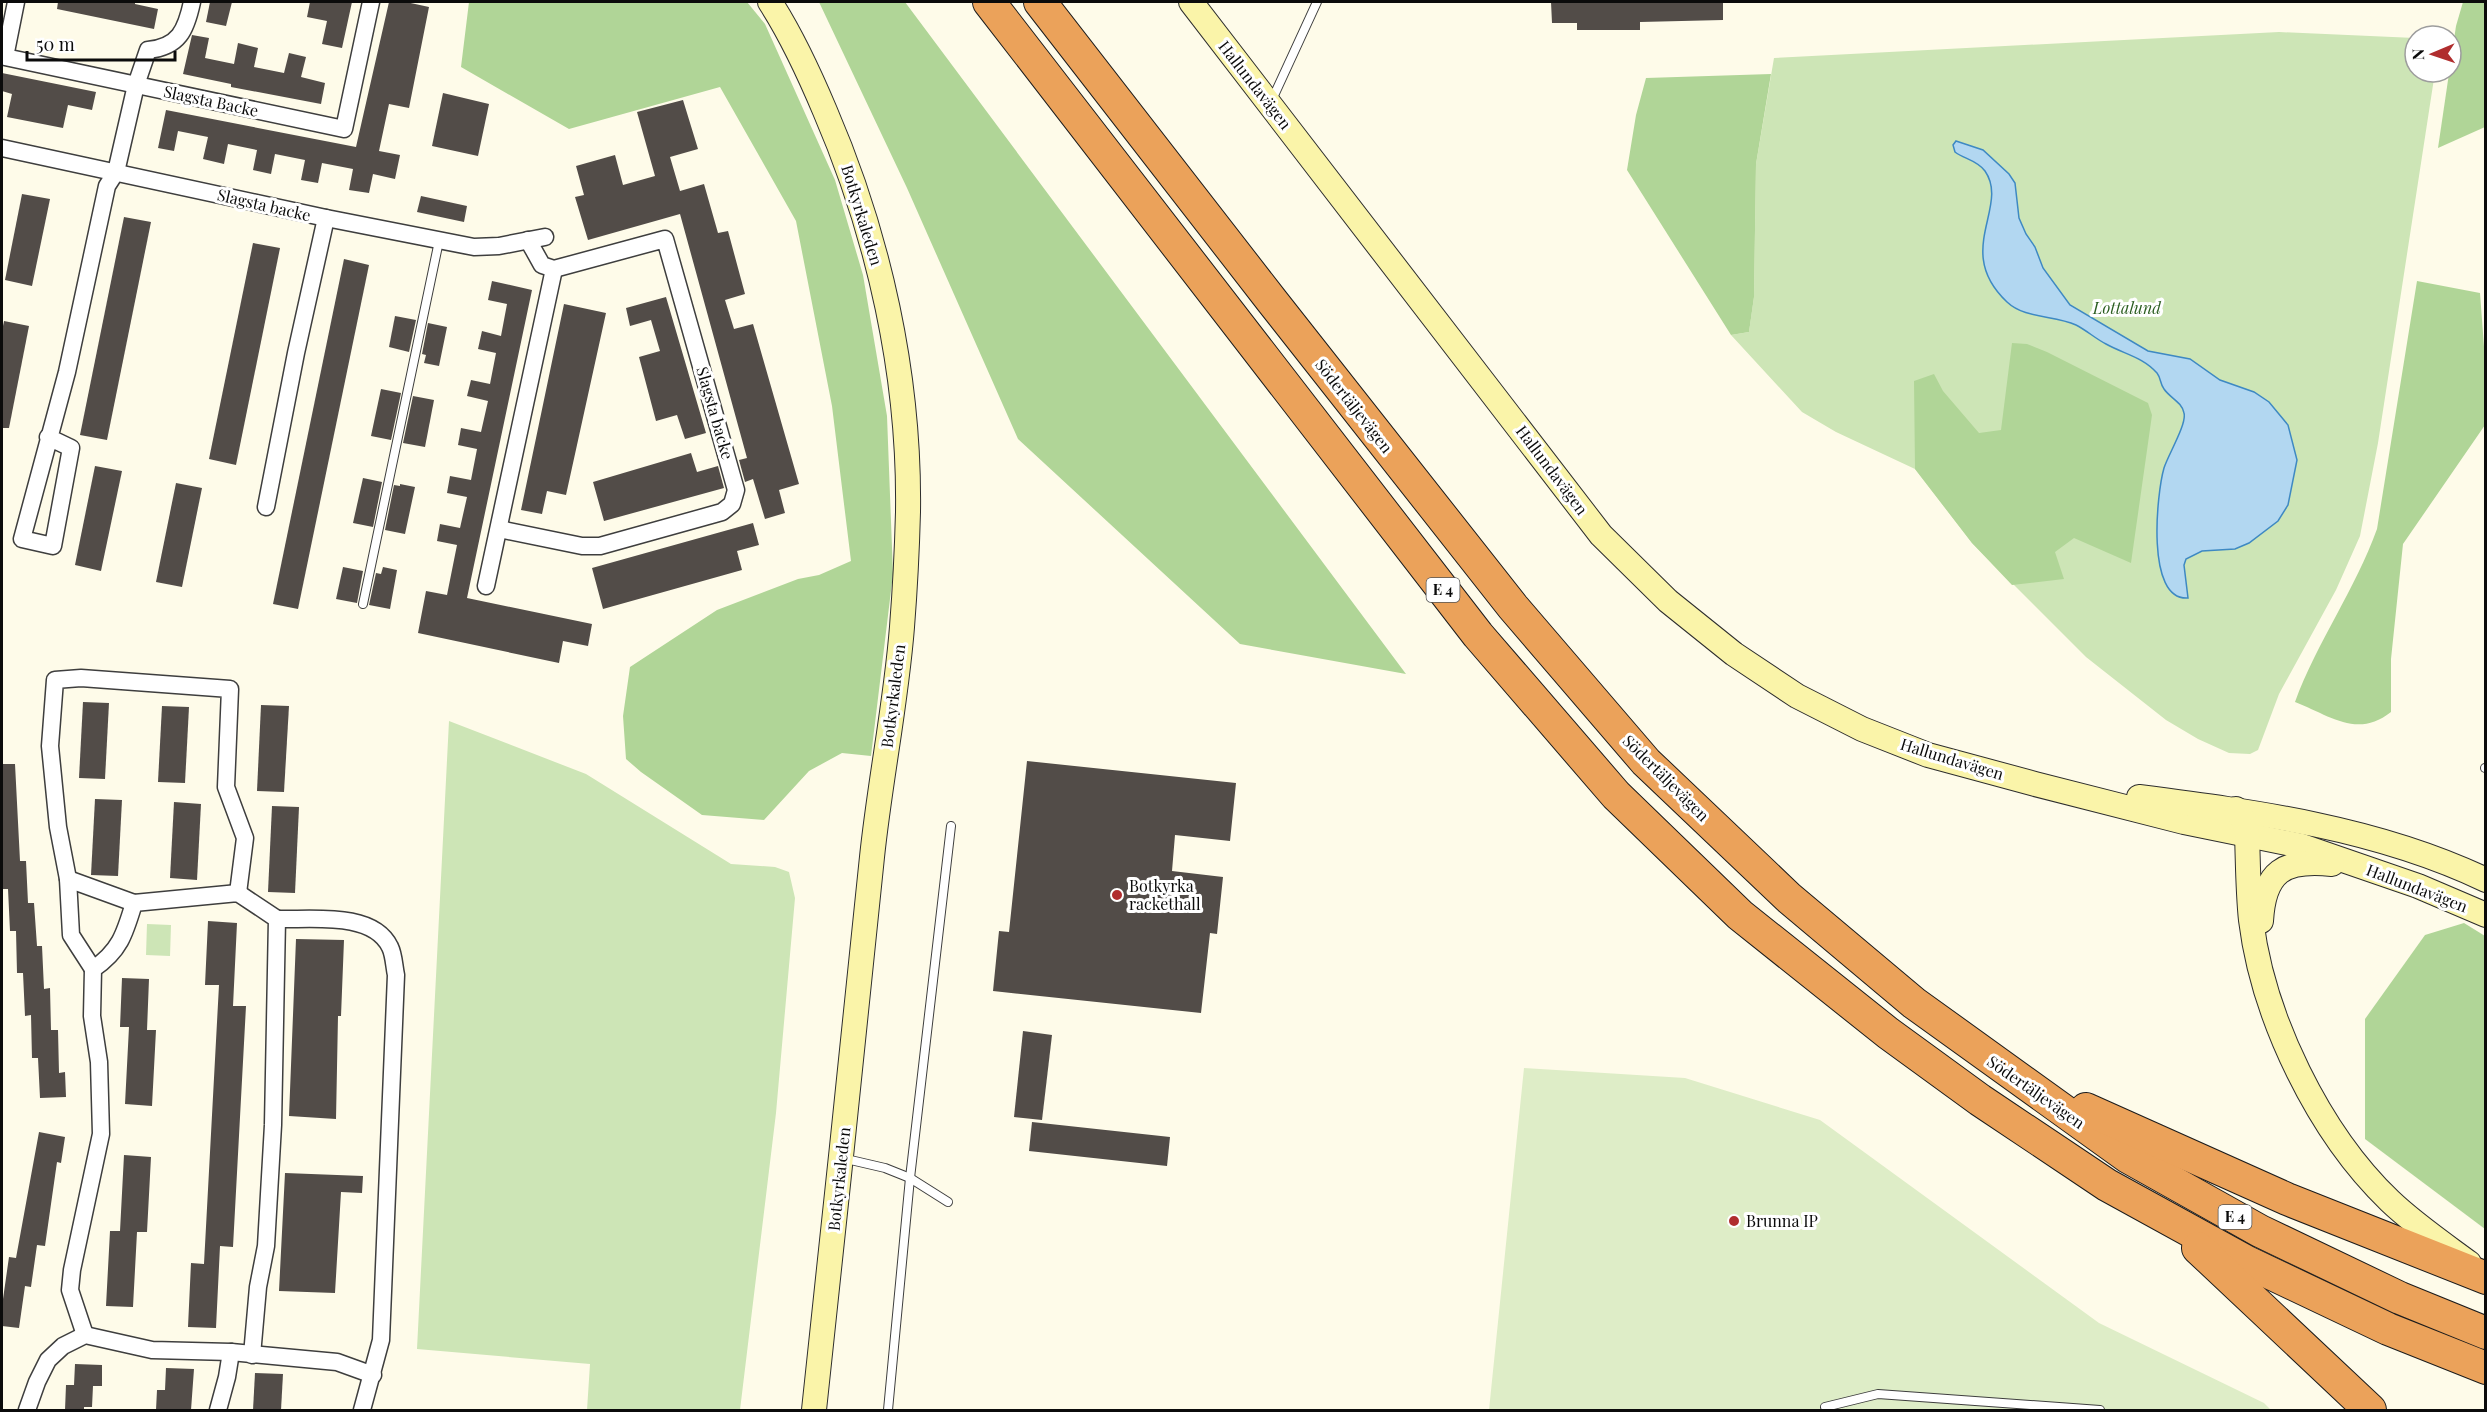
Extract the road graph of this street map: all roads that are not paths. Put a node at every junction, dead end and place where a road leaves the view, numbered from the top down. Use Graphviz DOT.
graph roads {
  1 [pos="16,2"];
  2 [pos="192,2"];
  3 [pos="371,2"];
  4 [pos="770,2"];
  5 [pos="989,2"];
  6 [pos="1040,2"];
  7 [pos="1191,2"];
  8 [pos="1317,2"];
  9 [pos="136,85"];
  10 [pos="1270,104"];
  11 [pos="2,148"];
  12 [pos="116,172"];
  13 [pos="326,218"];
  14 [pos="545,237"];
  15 [pos="528,240"];
  16 [pos="439,241"];
  17 [pos="554,269"];
  18 [pos="48,437"];
  19 [pos="266,507"];
  20 [pos="499,529"];
  21 [pos="486,586"];
  22 [pos="363,604"];
  23 [pos="2035,784"];
  24 [pos="2236,810"];
  25 [pos="951,826"];
  26 [pos="2247,834"];
  27 [pos="2360,866"];
  28 [pos="68,879"];
  29 [pos="2486,880"];
  30 [pos="238,893"];
  31 [pos="134,903"];
  32 [pos="2486,915"];
  33 [pos="277,919"];
  34 [pos="93,969"];
  35 [pos="2262,972"];
  36 [pos="2002,1068"];
  37 [pos="842,1158"];
  38 [pos="910,1178"];
  39 [pos="948,1202"];
  40 [pos="2169,1221"];
  41 [pos="2486,1276"];
  42 [pos="2486,1333"];
  43 [pos="85,1335"];
  44 [pos="231,1352"];
  45 [pos="252,1355"];
  46 [pos="2486,1368"];
  47 [pos="373,1375"];
  48 [pos="1825,1407"];
  49 [pos="27,1410"];
  50 [pos="218,1410"];
  51 [pos="362,1410"];
  52 [pos="814,1410"];
  53 [pos="888,1410"];
  54 [pos="2100,1410"];
  55 [pos="2370,1410"];
  1 -- 9 [label="street, Slagsta Backe"];
  2 -- 9 [label="street"];
  3 -- 9 [label="street, Slagsta Backe"];
  4 -- 37 [label="main road, Botkyrkaleden"];
  5 -- 40 [label="highway, E 4"];
  6 -- 36 [label="highway, Södertäljevägen / E 4"];
  7 -- 10 [label="main road, Hallundavägen"];
  8 -- 10 [label="lane"];
  9 -- 12 [label="street"];
  10 -- 23 [label="main road, Hallundavägen"];
  11 -- 12 [label="street, Slagsta backe"];
  12 -- 13 [label="street, Slagsta backe"];
  12 -- 18 [label="street"];
  13 -- 16 [label="street, Slagsta backe"];
  13 -- 19 [label="street"];
  14 -- 15 [label="street, Slagsta backe"];
  15 -- 16 [label="street, Slagsta backe"];
  15 -- 17 [label="street"];
  16 -- 22 [label="lane"];
  17 -- 20 [label="street"];
  17 -- 20 [label="street, Slagsta backe"];
  18 -- 18 [label="street"];
  20 -- 21 [label="street"];
  23 -- 24 [label="main road, Hallundavägen"];
  23 -- 26 [label="main road, Hallundavägen"];
  24 -- 26 [label="main road"];
  24 -- 29 [label="main road, Hallundavägen"];
  25 -- 38 [label="lane"];
  26 -- 27 [label="main road, Hallundavägen"];
  26 -- 35 [label="main road"];
  27 -- 32 [label="main road, Hallundavägen"];
  27 -- 35 [label="main road"];
  28 -- 30 [label="street"];
  28 -- 31 [label="street"];
  28 -- 34 [label="street"];
  30 -- 31 [label="street"];
  30 -- 33 [label="street"];
  31 -- 34 [label="street"];
  33 -- 45 [label="street"];
  33 -- 47 [label="street"];
  34 -- 43 [label="street"];
  35 -- 41 [label="main road"];
  36 -- 41 [label="highway"];
  36 -- 42 [label="highway, Södertäljevägen / E 4"];
  37 -- 38 [label="lane"];
  37 -- 52 [label="main road, Botkyrkaleden"];
  38 -- 39 [label="lane"];
  38 -- 53 [label="lane"];
  40 -- 46 [label="highway, E 4"];
  40 -- 55 [label="highway"];
  43 -- 44 [label="street"];
  43 -- 49 [label="street"];
  44 -- 45 [label="street"];
  44 -- 50 [label="street"];
  45 -- 47 [label="street"];
  47 -- 51 [label="street"];
  48 -- 54 [label="lane"];
}
